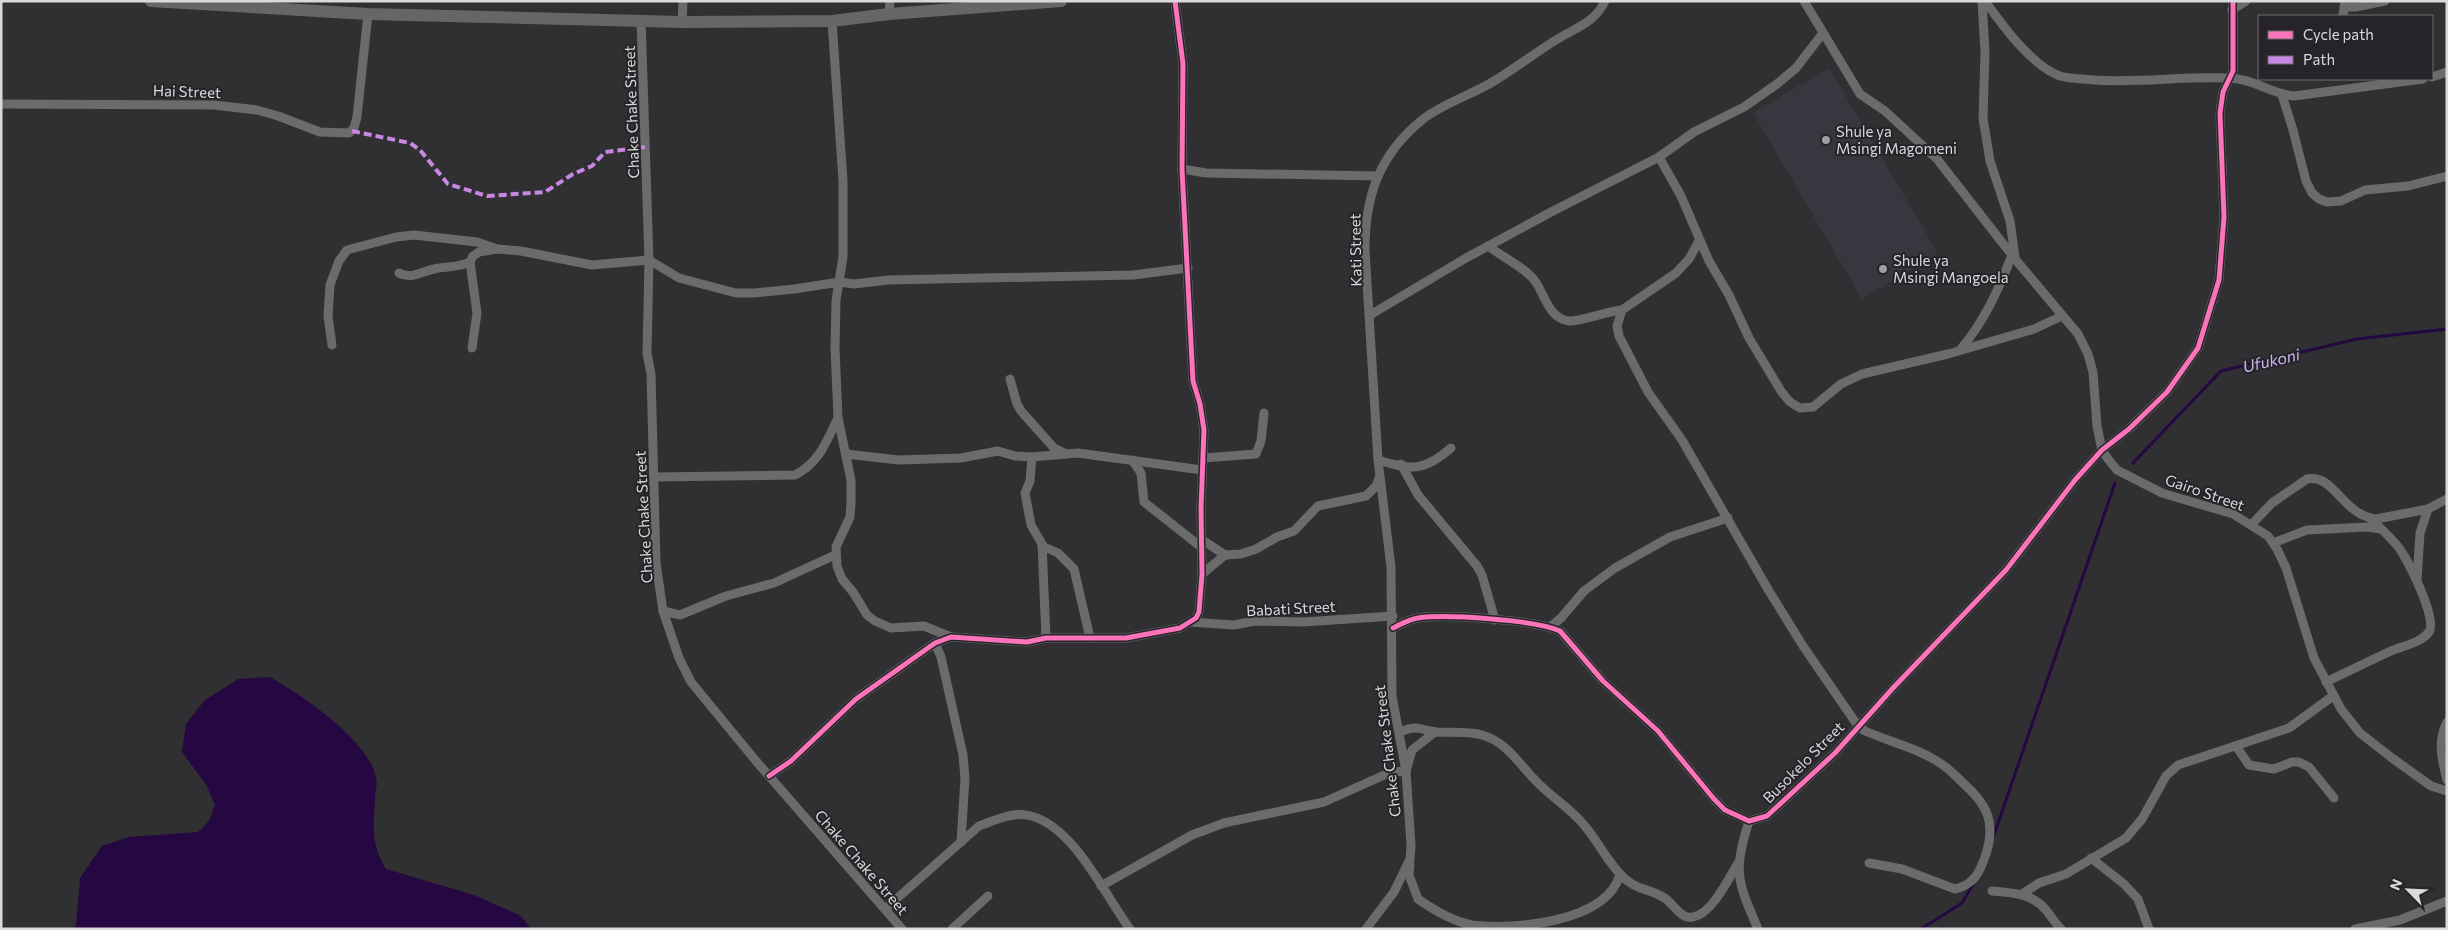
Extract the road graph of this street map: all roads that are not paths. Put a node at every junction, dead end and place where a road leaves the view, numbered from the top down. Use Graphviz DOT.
graph roads {
  1 [pos="151,1"];
  2 [pos="684,1"];
  3 [pos="1061,1"];
  4 [pos="1175,1"];
  5 [pos="1605,1"];
  6 [pos="1804,1"];
  7 [pos="1983,1"];
  8 [pos="2246,1"];
  9 [pos="2385,1"];
  10 [pos="2233,6"];
  11 [pos="890,8"];
  12 [pos="2344,8"];
  13 [pos="368,14"];
  14 [pos="641,20"];
  15 [pos="832,21"];
  16 [pos="682,22"];
  17 [pos="1822,33"];
  18 [pos="2447,72"];
  19 [pos="2433,77"];
  20 [pos="2231,78"];
  21 [pos="2333,80"];
  22 [pos="2417,80"];
  23 [pos="2332,90"];
  24 [pos="2282,95"];
  25 [pos="1,104"];
  26 [pos="1659,156"];
  27 [pos="1182,169"];
  28 [pos="1378,176"];
  29 [pos="2447,176"];
  30 [pos="1699,242"];
  31 [pos="1488,246"];
  32 [pos="497,249"];
  33 [pos="2014,257"];
  34 [pos="649,260"];
  35 [pos="470,262"];
  36 [pos="1188,268"];
  37 [pos="399,273"];
  38 [pos="840,282"];
  39 [pos="1622,310"];
  40 [pos="1370,315"];
  41 [pos="2062,316"];
  42 [pos="332,345"];
  43 [pos="472,348"];
  44 [pos="1960,350"];
  45 [pos="1010,379"];
  46 [pos="1264,413"];
  47 [pos="838,418"];
  48 [pos="1450,448"];
  49 [pos="2102,450"];
  50 [pos="846,454"];
  51 [pos="1066,454"];
  52 [pos="1032,457"];
  53 [pos="1203,458"];
  54 [pos="1132,460"];
  55 [pos="1378,460"];
  56 [pos="1400,464"];
  57 [pos="1202,470"];
  58 [pos="1380,474"];
  59 [pos="655,477"];
  60 [pos="2447,499"];
  61 [pos="2428,509"];
  62 [pos="1728,518"];
  63 [pos="2370,518"];
  64 [pos="2252,524"];
  65 [pos="2381,529"];
  66 [pos="1201,543"];
  67 [pos="2274,543"];
  68 [pos="1042,546"];
  69 [pos="835,555"];
  70 [pos="1224,555"];
  71 [pos="1202,574"];
  72 [pos="2417,580"];
  73 [pos="663,611"];
  74 [pos="1393,616"];
  75 [pos="1495,620"];
  76 [pos="1190,622"];
  77 [pos="1550,626"];
  78 [pos="1393,628"];
  79 [pos="951,637"];
  80 [pos="1046,638"];
  81 [pos="1090,638"];
  82 [pos="935,643"];
  83 [pos="2326,682"];
  84 [pos="2333,696"];
  85 [pos="2447,722"];
  86 [pos="1858,726"];
  87 [pos="1400,732"];
  88 [pos="1435,732"];
  89 [pos="2236,746"];
  90 [pos="1406,771"];
  91 [pos="769,776"];
  92 [pos="2447,780"];
  93 [pos="2447,791"];
  94 [pos="2334,798"];
  95 [pos="1749,821"];
  96 [pos="961,842"];
  97 [pos="2091,858"];
  98 [pos="1410,859"];
  99 [pos="1738,863"];
  100 [pos="1869,863"];
  101 [pos="1620,874"];
  102 [pos="1101,886"];
  103 [pos="1992,890"];
  104 [pos="2022,894"];
  105 [pos="988,896"];
  106 [pos="2447,901"];
  107 [pos="885,909"];
  108 [pos="1547,926"];
  109 [pos="902,929"];
  110 [pos="952,929"];
  111 [pos="1130,929"];
  112 [pos="1366,929"];
  113 [pos="1758,929"];
  114 [pos="2061,929"];
  115 [pos="2149,929"];
  116 [pos="2355,929"];
  1 -- 13 [label="street"];
  2 -- 16 [label="street"];
  3 -- 11 [label="street"];
  4 -- 27 [label="street"];
  5 -- 28 [label="street, Kati Street"];
  6 -- 17 [label="street, Gairo Street"];
  7 -- 20 [label="street"];
  7 -- 33 [label="street"];
  8 -- 10 [label="street"];
  9 -- 12 [label="street"];
  10 -- 20 [label="street, Busokelo Street"];
  11 -- 15 [label="street"];
  13 -- 14 [label="street"];
  13 -- 25 [label="street, Hai Street"];
  14 -- 16 [label="street"];
  14 -- 34 [label="street, Chake Chake Street"];
  15 -- 16 [label="street"];
  15 -- 38 [label="street"];
  17 -- 26 [label="street"];
  17 -- 33 [label="street, Gairo Street"];
  18 -- 19 [label="street"];
  20 -- 24 [label="street"];
  20 -- 49 [label="street, Busokelo Street"];
  21 -- 23 [label="street"];
  22 -- 23 [label="street"];
  23 -- 24 [label="street"];
  24 -- 29 [label="street"];
  26 -- 30 [label="street"];
  26 -- 31 [label="street"];
  27 -- 28 [label="street"];
  27 -- 36 [label="street"];
  28 -- 40 [label="street, Kati Street"];
  30 -- 39 [label="street"];
  30 -- 44 [label="street"];
  31 -- 39 [label="street"];
  31 -- 40 [label="street"];
  32 -- 34 [label="street"];
  32 -- 35 [label="street"];
  32 -- 42 [label="street"];
  33 -- 41 [label="street, Gairo Street"];
  33 -- 44 [label="street"];
  34 -- 38 [label="street"];
  34 -- 59 [label="street, Chake Chake Street"];
  35 -- 37 [label="street"];
  35 -- 43 [label="street"];
  36 -- 38 [label="street"];
  36 -- 53 [label="street"];
  38 -- 47 [label="street"];
  39 -- 62 [label="street"];
  40 -- 55 [label="street, Kati Street"];
  41 -- 44 [label="street"];
  41 -- 49 [label="street, Gairo Street"];
  45 -- 51 [label="street"];
  46 -- 53 [label="street"];
  47 -- 50 [label="street"];
  47 -- 59 [label="street"];
  48 -- 56 [label="street"];
  49 -- 64 [label="street, Gairo Street"];
  49 -- 86 [label="street, Busokelo Street"];
  50 -- 52 [label="street"];
  50 -- 69 [label="street"];
  51 -- 52 [label="street"];
  51 -- 54 [label="street"];
  52 -- 68 [label="street"];
  53 -- 57 [label="street"];
  54 -- 57 [label="street"];
  54 -- 66 [label="street"];
  55 -- 56 [label="street"];
  55 -- 58 [label="street, Kati Street"];
  56 -- 75 [label="street"];
  57 -- 66 [label="street"];
  58 -- 70 [label="street"];
  58 -- 74 [label="street, Kati Street"];
  59 -- 73 [label="street, Chake Chake Street"];
  60 -- 61 [label="street"];
  61 -- 63 [label="street"];
  61 -- 72 [label="street"];
  62 -- 77 [label="street"];
  62 -- 86 [label="street"];
  63 -- 64 [label="street"];
  63 -- 65 [label="street"];
  64 -- 67 [label="street, Gairo Street"];
  65 -- 67 [label="street"];
  65 -- 72 [label="street"];
  66 -- 70 [label="street"];
  66 -- 71 [label="street"];
  67 -- 83 [label="street, Gairo Street"];
  68 -- 80 [label="street"];
  68 -- 81 [label="street"];
  69 -- 73 [label="street"];
  69 -- 79 [label="street"];
  70 -- 71 [label="street"];
  71 -- 76 [label="street"];
  72 -- 83 [label="street"];
  73 -- 91 [label="street, Chake Chake Street"];
  74 -- 76 [label="street, Babati Street"];
  74 -- 78 [label="street, Chake Chake Street"];
  75 -- 77 [label="street"];
  75 -- 78 [label="street"];
  76 -- 81 [label="street"];
  77 -- 95 [label="street"];
  78 -- 87 [label="street, Chake Chake Street"];
  79 -- 80 [label="street"];
  79 -- 82 [label="street"];
  80 -- 81 [label="street"];
  82 -- 91 [label="street"];
  82 -- 96 [label="street"];
  83 -- 84 [label="street, Gairo Street"];
  84 -- 89 [label="street"];
  84 -- 93 [label="street, Gairo Street"];
  85 -- 92 [label="street"];
  86 -- 95 [label="street, Busokelo Street"];
  86 -- 100 [label="street"];
  87 -- 88 [label="street"];
  87 -- 90 [label="street, Chake Chake Street"];
  88 -- 90 [label="street"];
  88 -- 101 [label="street"];
  89 -- 94 [label="street"];
  89 -- 97 [label="street"];
  90 -- 98 [label="street, Chake Chake Street"];
  90 -- 102 [label="street"];
  91 -- 107 [label="street, Chake Chake Street"];
  95 -- 99 [label="street"];
  96 -- 102 [label="street"];
  96 -- 107 [label="street"];
  97 -- 104 [label="street"];
  97 -- 115 [label="street"];
  98 -- 108 [label="street"];
  98 -- 112 [label="street, Chake Chake Street"];
  99 -- 101 [label="street"];
  99 -- 113 [label="street"];
  101 -- 108 [label="street"];
  102 -- 111 [label="street"];
  103 -- 104 [label="street"];
  104 -- 114 [label="street"];
  105 -- 110 [label="street"];
  106 -- 116 [label="street"];
  107 -- 109 [label="street, Chake Chake Street"];
}
